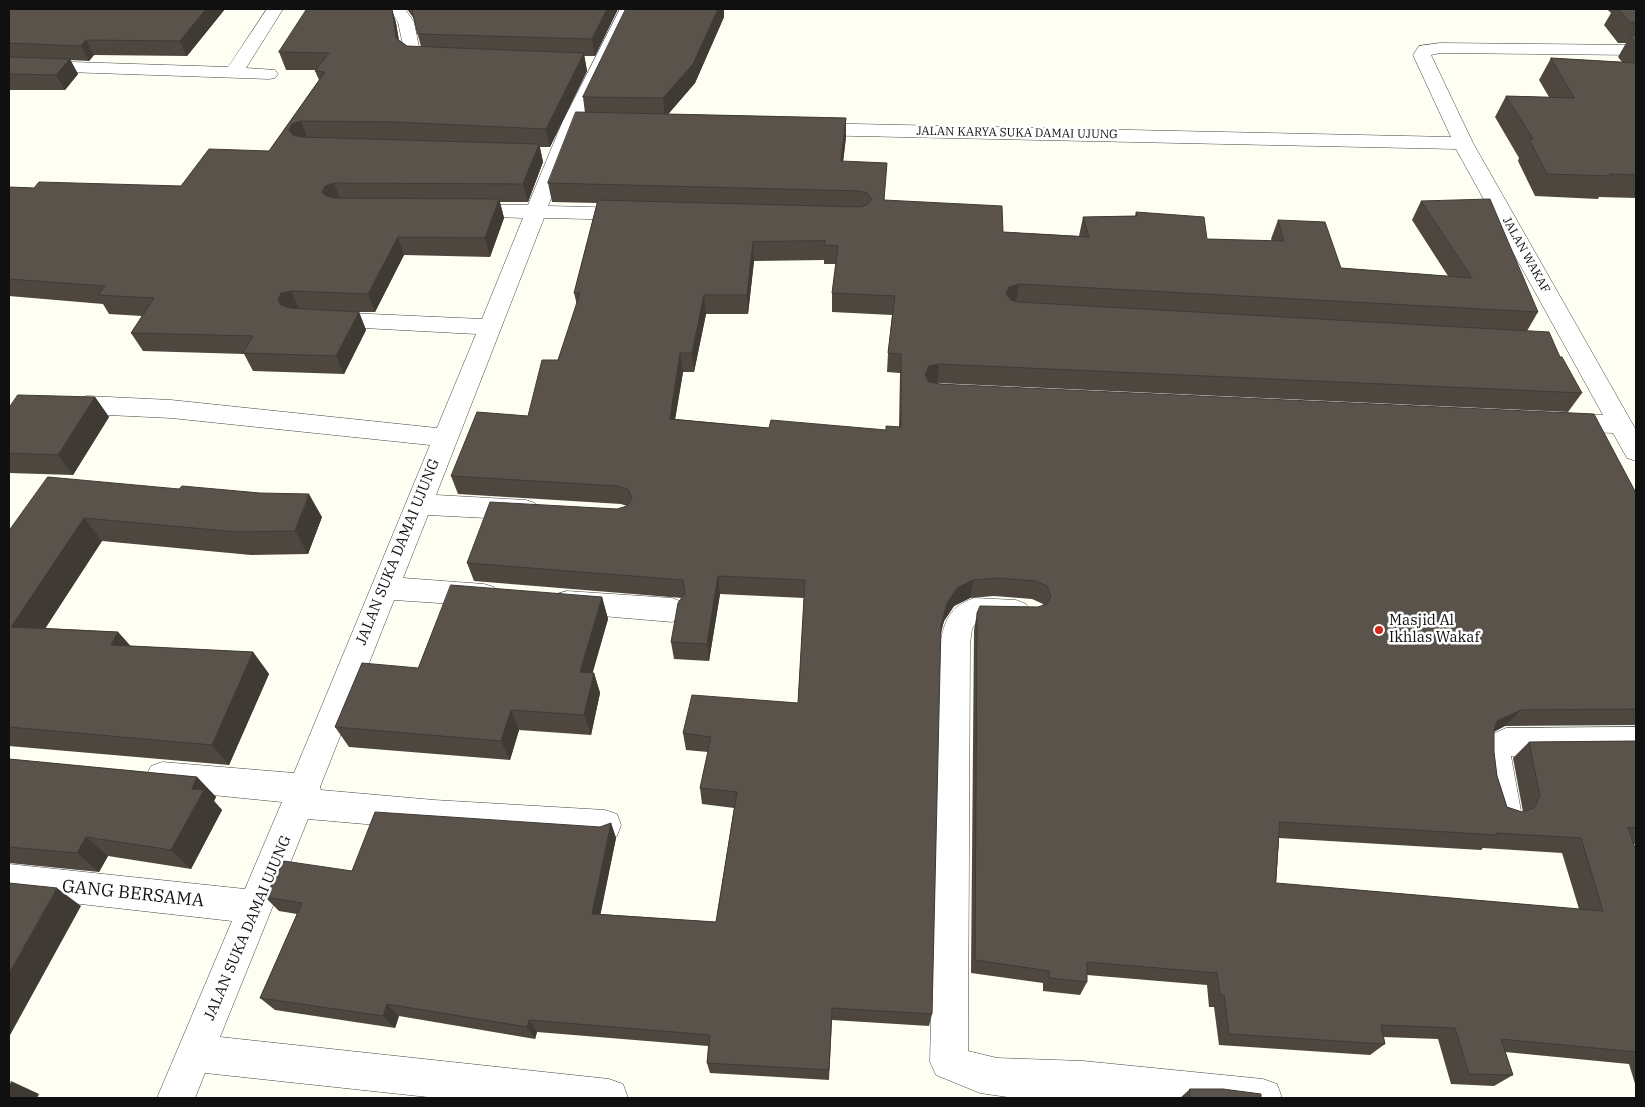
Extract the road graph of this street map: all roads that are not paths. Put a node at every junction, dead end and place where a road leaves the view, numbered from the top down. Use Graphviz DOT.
graph roads {
  1 [pos="275,9"];
  2 [pos="397,9"];
  3 [pos="628,9"];
  4 [pos="1636,50"];
  5 [pos="452,61"];
  6 [pos="9,64"];
  7 [pos="234,72"];
  8 [pos="269,74"];
  9 [pos="789,128"];
  10 [pos="1463,143"];
  11 [pos="448,210"];
  12 [pos="535,210"];
  13 [pos="651,214"];
  14 [pos="309,318"];
  15 [pos="489,327"];
  16 [pos="1547,342"];
  17 [pos="1576,344"];
  18 [pos="87,405"];
  19 [pos="1542,421"];
  20 [pos="1621,425"];
  21 [pos="444,438"];
  22 [pos="1636,452"];
  23 [pos="418,504"];
  24 [pos="554,512"];
  25 [pos="383,588"];
  26 [pos="513,598"];
  27 [pos="542,600"];
  28 [pos="672,610"];
  29 [pos="1031,613"];
  30 [pos="1636,741"];
  31 [pos="137,773"];
  32 [pos="302,796"];
  33 [pos="1505,811"];
  34 [pos="605,825"];
  35 [pos="9,880"];
  36 [pos="256,908"];
  37 [pos="195,1053"];
  38 [pos="176,1098"];
  39 [pos="609,1098"];
  40 [pos="1263,1098"];
  1 -- 7 [label="street"];
  2 -- 5 [label="street"];
  3 -- 12 [label="street, JALAN SUKA DAMAI UJUNG"];
  4 -- 10 [label="street, JALAN WAKAF"];
  6 -- 7 [label="street"];
  7 -- 8 [label="street"];
  9 -- 10 [label="street, JALAN KARYA SUKA DAMAI UJUNG"];
  10 -- 17 [label="street, JALAN WAKAF"];
  11 -- 12 [label="street"];
  12 -- 13 [label="street"];
  12 -- 15 [label="street, JALAN SUKA DAMAI UJUNG"];
  14 -- 15 [label="street"];
  15 -- 21 [label="street, JALAN SUKA DAMAI UJUNG"];
  16 -- 17 [label="street"];
  17 -- 20 [label="street, JALAN WAKAF"];
  18 -- 21 [label="street"];
  19 -- 20 [label="street"];
  20 -- 22 [label="street, JALAN WAKAF"];
  21 -- 23 [label="street, JALAN SUKA DAMAI UJUNG"];
  23 -- 24 [label="street"];
  23 -- 25 [label="street, JALAN SUKA DAMAI UJUNG"];
  25 -- 26 [label="street"];
  25 -- 32 [label="street, JALAN SUKA DAMAI UJUNG"];
  27 -- 28 [label="street"];
  29 -- 40 [label="street"];
  30 -- 33 [label="street"];
  31 -- 32 [label="street"];
  32 -- 34 [label="street"];
  32 -- 36 [label="street, JALAN SUKA DAMAI UJUNG"];
  35 -- 36 [label="street, GANG BERSAMA"];
  36 -- 37 [label="street, JALAN SUKA DAMAI UJUNG"];
  37 -- 38 [label="street, JALAN SUKA DAMAI UJUNG"];
  37 -- 39 [label="street"];
}
